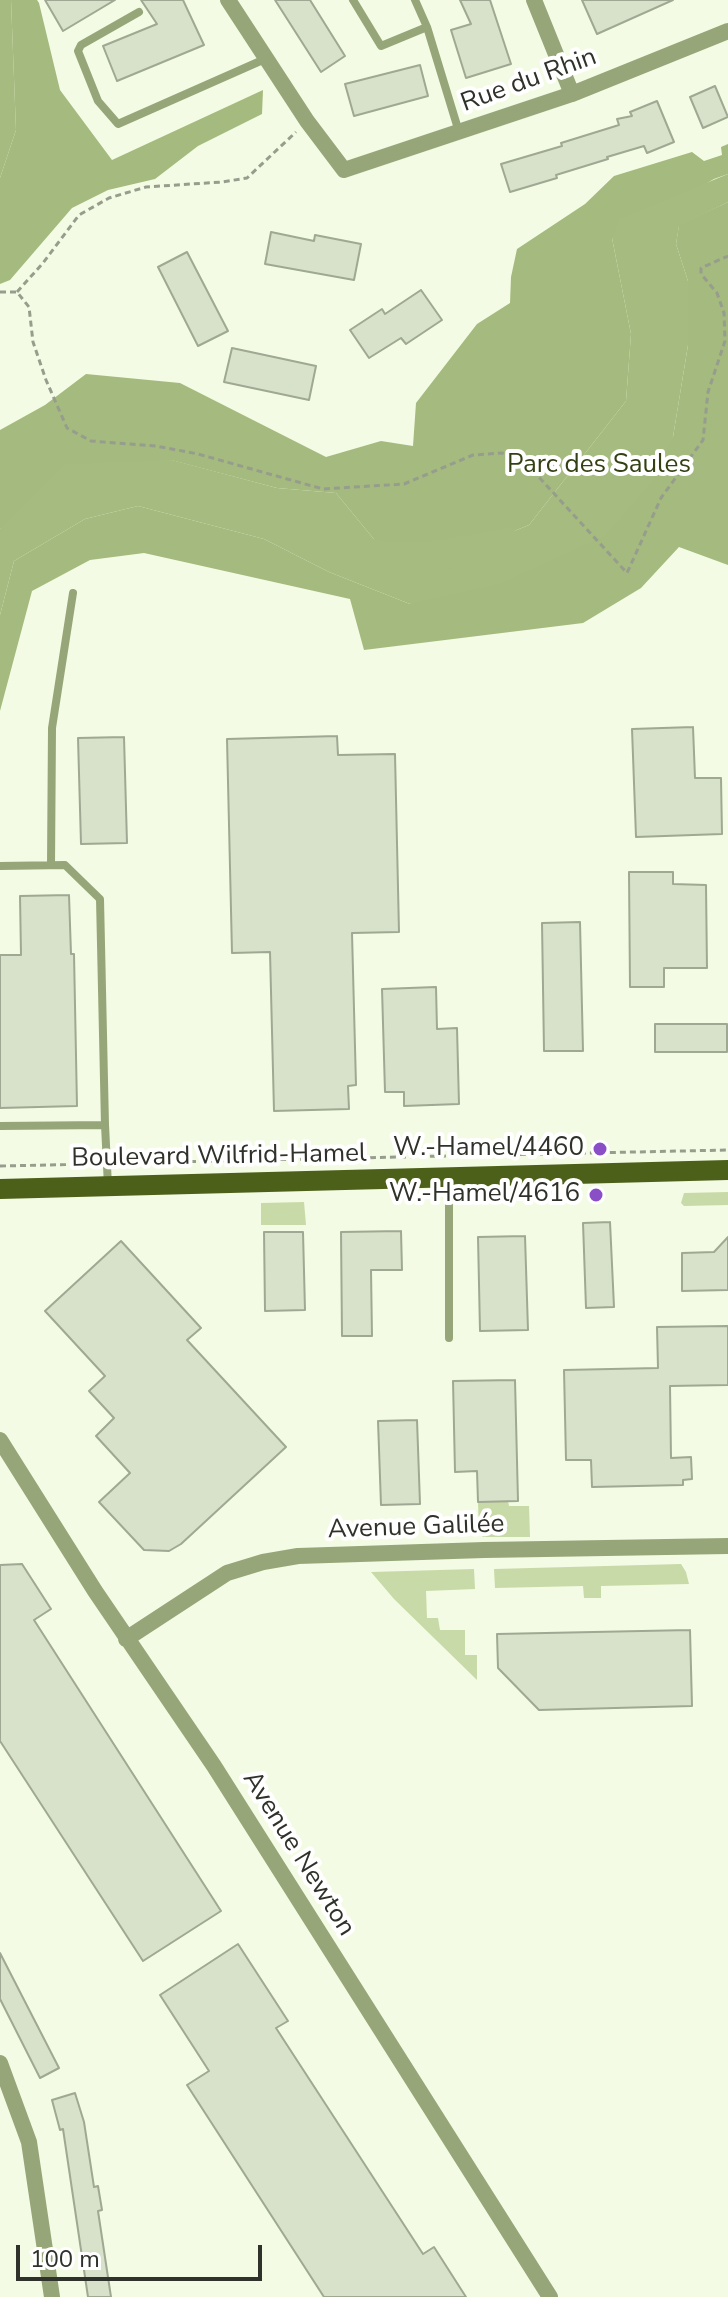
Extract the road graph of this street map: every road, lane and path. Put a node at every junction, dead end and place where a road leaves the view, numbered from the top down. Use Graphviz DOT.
graph roads {
  1 [pos="228,0"];
  2 [pos="353,0"];
  3 [pos="415,0"];
  4 [pos="534,0"];
  5 [pos="139,12"];
  6 [pos="427,27"];
  7 [pos="728,31"];
  8 [pos="266,58"];
  9 [pos="572,94"];
  10 [pos="307,121"];
  11 [pos="459,132"];
  12 [pos="728,256"];
  13 [pos="0,292"];
  14 [pos="17,292"];
  15 [pos="73,593"];
  16 [pos="51,865"];
  17 [pos="0,866"];
  18 [pos="105,1125"];
  19 [pos="0,1126"];
  20 [pos="728,1150"];
  21 [pos="135,1163"];
  22 [pos="85,1164"];
  23 [pos="0,1166"];
  24 [pos="728,1170"];
  25 [pos="449,1177"];
  26 [pos="108,1186"];
  27 [pos="0,1189"];
  28 [pos="449,1338"];
  29 [pos="0,1440"];
  30 [pos="728,1546"];
  31 [pos="126,1639"];
  32 [pos="0,2063"];
  33 [pos="52,2297"];
  34 [pos="550,2297"];
  1 -- 8 [label="street"];
  2 -- 6 [label="lane"];
  3 -- 6 [label="lane"];
  4 -- 9 [label="street"];
  5 -- 8 [label="lane"];
  6 -- 11 [label="lane"];
  7 -- 9 [label="street, Rue du Rhin"];
  8 -- 10 [label="street"];
  9 -- 11 [label="street, Rue du Rhin"];
  10 -- 11 [label="street, Rue du Rhin"];
  10 -- 14 [label="path"];
  12 -- 14 [label="path"];
  13 -- 14 [label="path"];
  15 -- 16 [label="lane"];
  16 -- 17 [label="lane"];
  16 -- 18 [label="lane"];
  18 -- 19 [label="lane"];
  18 -- 26 [label="lane"];
  20 -- 21 [label="path"];
  22 -- 23 [label="path"];
  24 -- 25 [label="main road, Boulevard Wilfrid-Hamel"];
  25 -- 26 [label="main road, Boulevard Wilfrid-Hamel"];
  25 -- 28 [label="lane"];
  26 -- 27 [label="main road, Boulevard Wilfrid-Hamel"];
  29 -- 31 [label="street, Avenue Newton"];
  30 -- 31 [label="street, Avenue Galilée"];
  31 -- 34 [label="street, Avenue Newton"];
  32 -- 33 [label="street"];
}
